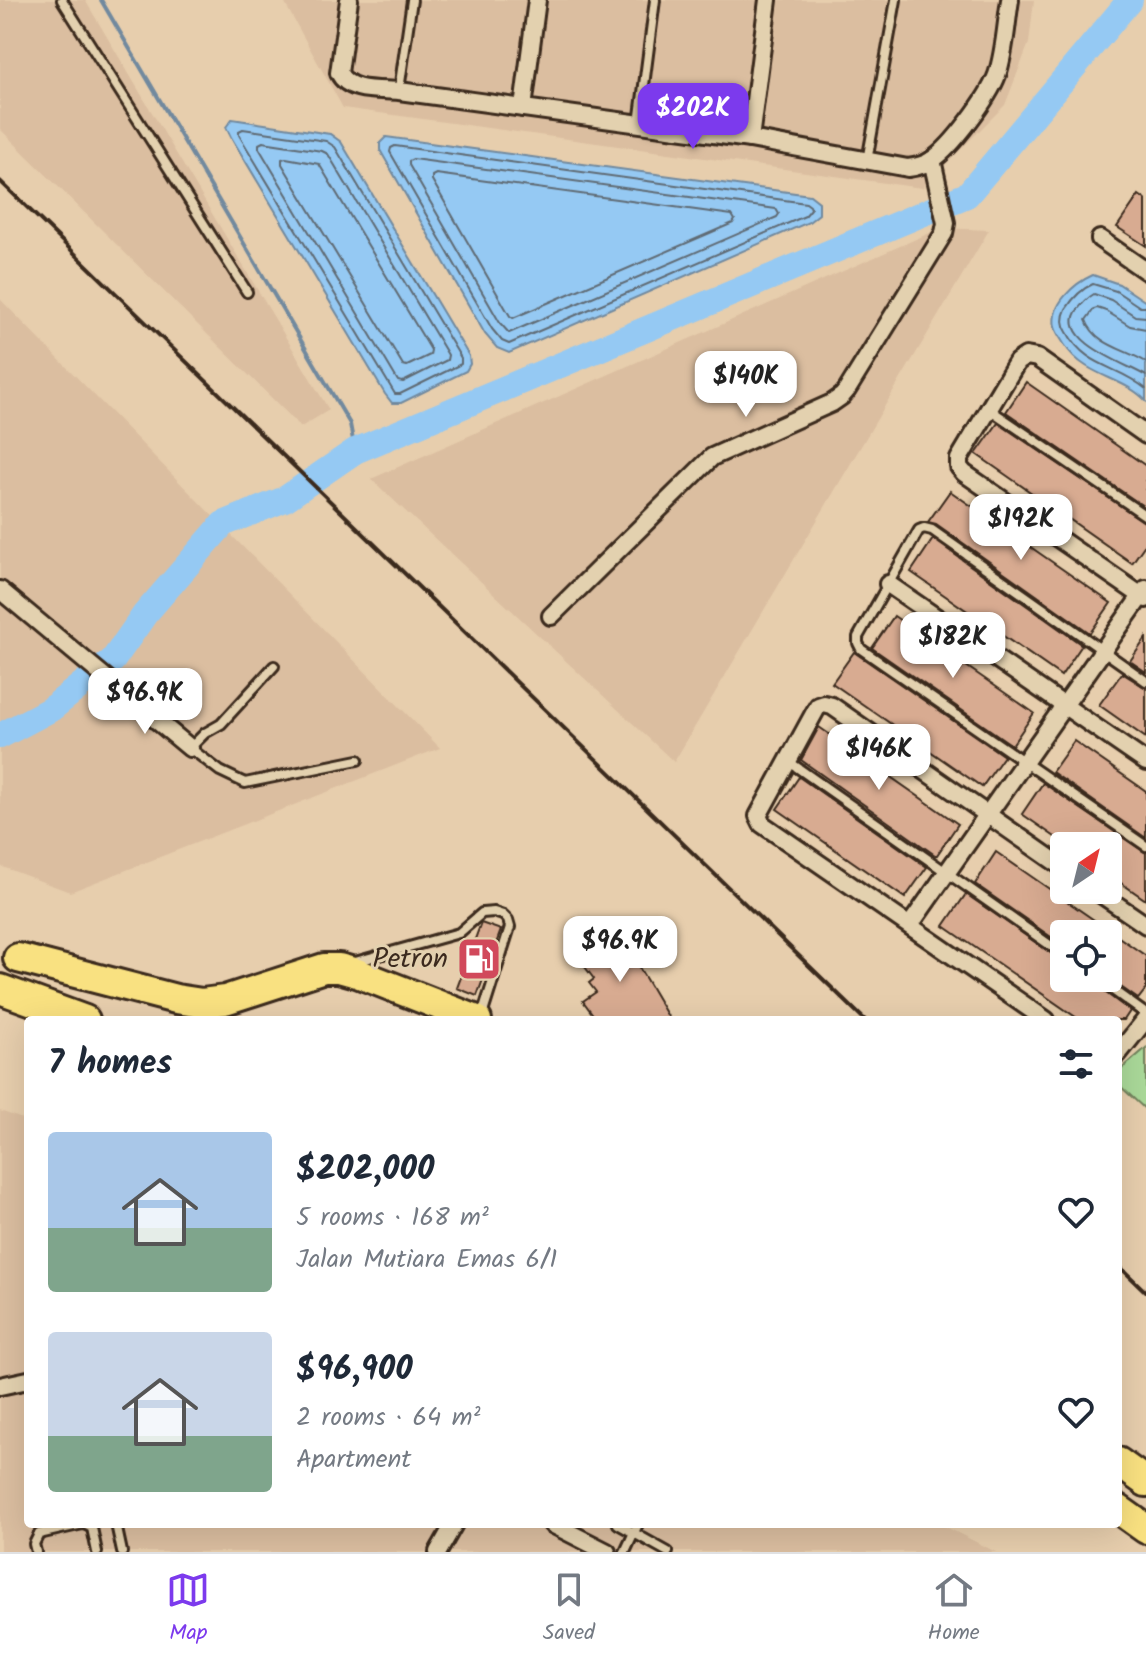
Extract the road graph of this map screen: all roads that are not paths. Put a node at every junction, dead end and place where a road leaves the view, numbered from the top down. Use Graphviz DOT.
graph roads {
  1 [pos="62,0"];
  2 [pos="349,0"];
  3 [pos="412,0"];
  4 [pos="537,0"];
  5 [pos="655,0"];
  6 [pos="768,0"];
  7 [pos="896,0"];
  8 [pos="1010,0"];
  9 [pos="399,91"];
  10 [pos="523,108"];
  11 [pos="639,124"];
  12 [pos="750,139"];
  13 [pos="932,160"];
  14 [pos="867,161"];
  15 [pos="1100,239"];
  16 [pos="1146,271"];
  17 [pos="247,292"];
  18 [pos="989,409"];
  19 [pos="1146,435"];
  20 [pos="1146,516"];
  21 [pos="888,584"];
  22 [pos="0,590"];
  23 [pos="1144,595"];
  24 [pos="551,616"];
  25 [pos="1102,651"];
  26 [pos="274,666"];
  27 [pos="1146,681"];
  28 [pos="1065,705"];
  29 [pos="190,748"];
  30 [pos="358,760"];
  31 [pos="787,760"];
  32 [pos="1026,762"];
  33 [pos="1146,762"];
  34 [pos="987,816"];
  35 [pos="1146,846"];
  36 [pos="1050,859"];
  37 [pos="948,873"];
  38 [pos="1115,904"];
  39 [pos="910,925"];
  40 [pos="1146,925"];
  41 [pos="1050,945"];
  42 [pos="9,954"];
  43 [pos="335,968"];
  44 [pos="0,989"];
  45 [pos="1114,992"];
  46 [pos="74,1016"];
  47 [pos="179,1016"];
  48 [pos="469,1016"];
  49 [pos="480,1016"];
  50 [pos="1040,1016"];
  51 [pos="1146,1016"];
  52 [pos="1122,1049"];
  53 [pos="24,1381"];
  54 [pos="0,1386"];
  55 [pos="1122,1461"];
  56 [pos="1122,1462"];
  57 [pos="1146,1470"];
  58 [pos="1146,1482"];
  59 [pos="1122,1512"];
  60 [pos="66,1528"];
  61 [pos="92,1528"];
  62 [pos="117,1528"];
  63 [pos="452,1528"];
  64 [pos="560,1528"];
  65 [pos="636,1528"];
  66 [pos="1146,1529"];
  67 [pos="36,1552"];
  68 [pos="97,1552"];
  69 [pos="122,1552"];
  70 [pos="438,1552"];
  71 [pos="607,1552"];
  72 [pos="625,1552"];
  73 [pos="668,1552"];
  1 -- 17 [label="lane"];
  2 -- 9 [label="street"];
  3 -- 9 [label="lane"];
  4 -- 10 [label="street"];
  5 -- 11 [label="lane"];
  6 -- 12 [label="street"];
  7 -- 14 [label="lane"];
  8 -- 13 [label="street"];
  9 -- 10 [label="street"];
  10 -- 11 [label="street"];
  11 -- 12 [label="street"];
  12 -- 14 [label="street"];
  13 -- 14 [label="street"];
  13 -- 24 [label="street"];
  15 -- 16 [label="street"];
  18 -- 19 [label="street"];
  18 -- 20 [label="lane"];
  18 -- 23 [label="street"];
  21 -- 25 [label="lane"];
  21 -- 28 [label="street"];
  21 -- 32 [label="lane"];
  22 -- 29 [label="street"];
  23 -- 25 [label="street"];
  25 -- 27 [label="lane"];
  25 -- 28 [label="street"];
  26 -- 29 [label="lane"];
  28 -- 32 [label="street"];
  28 -- 33 [label="street"];
  29 -- 30 [label="lane"];
  31 -- 34 [label="street"];
  31 -- 37 [label="lane"];
  31 -- 39 [label="street"];
  32 -- 34 [label="street"];
  32 -- 35 [label="lane"];
  34 -- 36 [label="street"];
  34 -- 37 [label="street"];
  37 -- 39 [label="street"];
  37 -- 41 [label="lane"];
  38 -- 40 [label="street"];
  39 -- 50 [label="street"];
  42 -- 43 [label="highway"];
  42 -- 47 [label="highway"];
  43 -- 48 [label="highway"];
  43 -- 49 [label="lane"];
  44 -- 46 [label="highway"];
  45 -- 51 [label="lane"];
  51 -- 52 [label="street"];
  53 -- 54 [label="street"];
  55 -- 57 [label="highway"];
  56 -- 58 [label="highway"];
  59 -- 66 [label="highway"];
  60 -- 67 [label="lane"];
  61 -- 68 [label="lane"];
  62 -- 69 [label="lane"];
  63 -- 70 [label="street"];
  64 -- 71 [label="street"];
  65 -- 72 [label="lane"];
  65 -- 73 [label="lane"];
}
